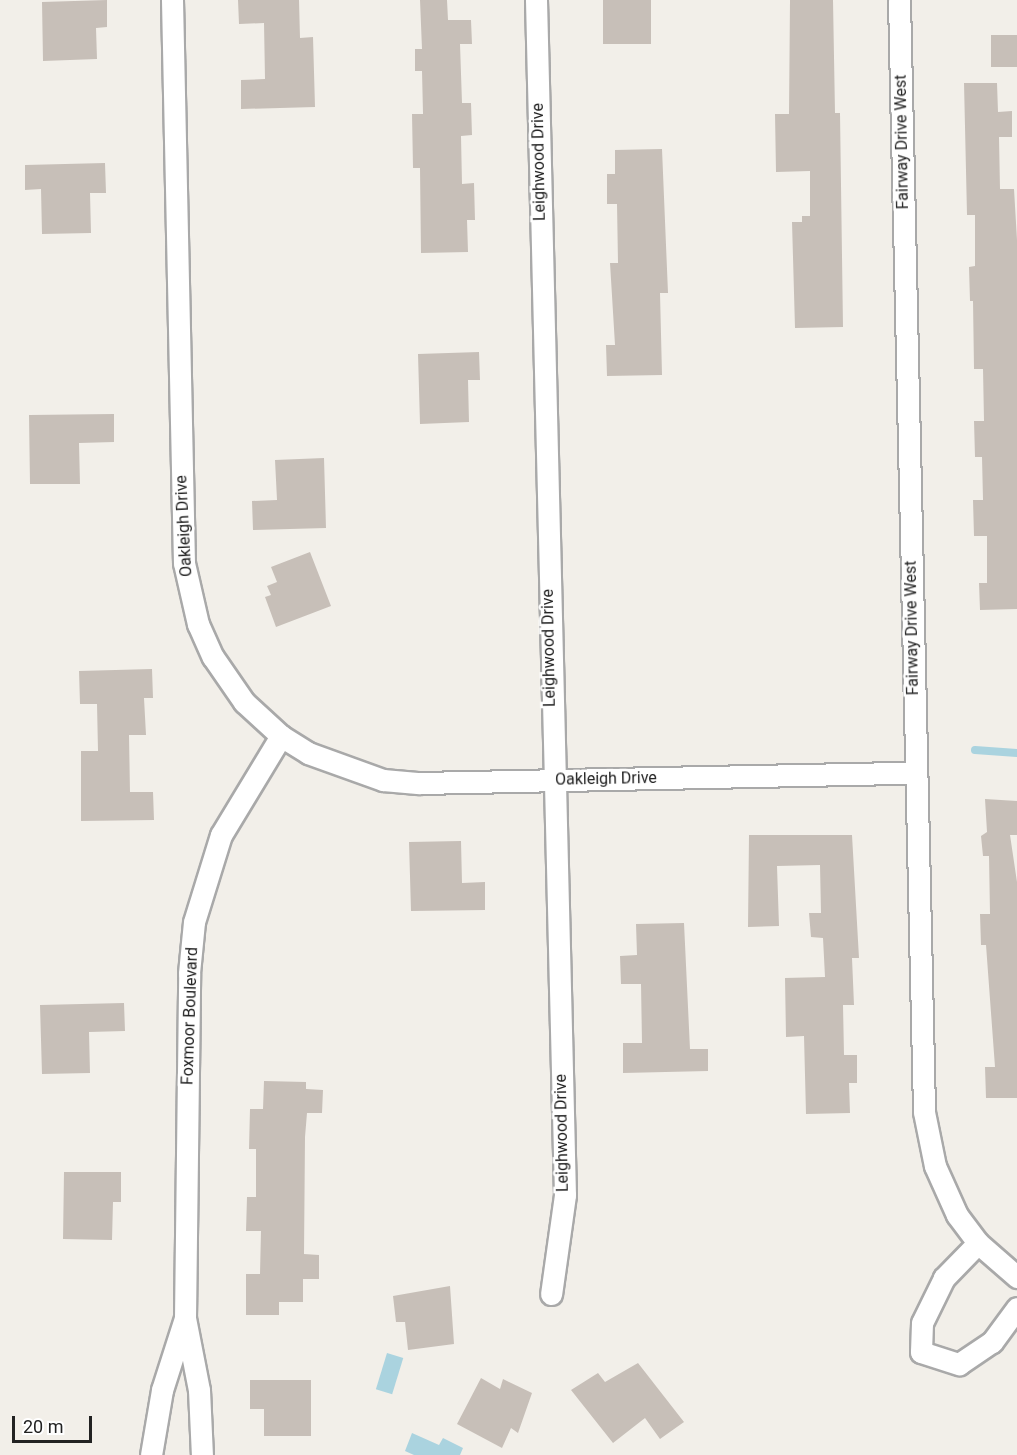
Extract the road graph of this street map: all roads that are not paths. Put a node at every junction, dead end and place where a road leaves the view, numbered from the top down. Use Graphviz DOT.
graph roads {
  1 [pos="172,0"];
  2 [pos="536,0"];
  3 [pos="899,0"];
  4 [pos="281,736"];
  5 [pos="915,773"];
  6 [pos="552,781"];
  7 [pos="978,1243"];
  8 [pos="1017,1277"];
  9 [pos="551,1294"];
  10 [pos="1017,1308"];
  11 [pos="185,1318"];
  12 [pos="151,1455"];
  13 [pos="202,1455"];
  1 -- 4 [label="street, Oakleigh Drive"];
  2 -- 6 [label="street, Leighwood Drive"];
  3 -- 5 [label="street, Fairway Drive West"];
  4 -- 6 [label="street, Oakleigh Drive"];
  4 -- 11 [label="street, Foxmoor Boulevard"];
  5 -- 6 [label="street, Oakleigh Drive"];
  5 -- 7 [label="street, Fairway Drive West"];
  6 -- 9 [label="street, Leighwood Drive"];
  7 -- 8 [label="street, Fairway Drive West"];
  7 -- 10 [label="street"];
  11 -- 12 [label="street, Foxmoor Boulevard"];
  11 -- 13 [label="street, Foxmoor Boulevard"];
}
